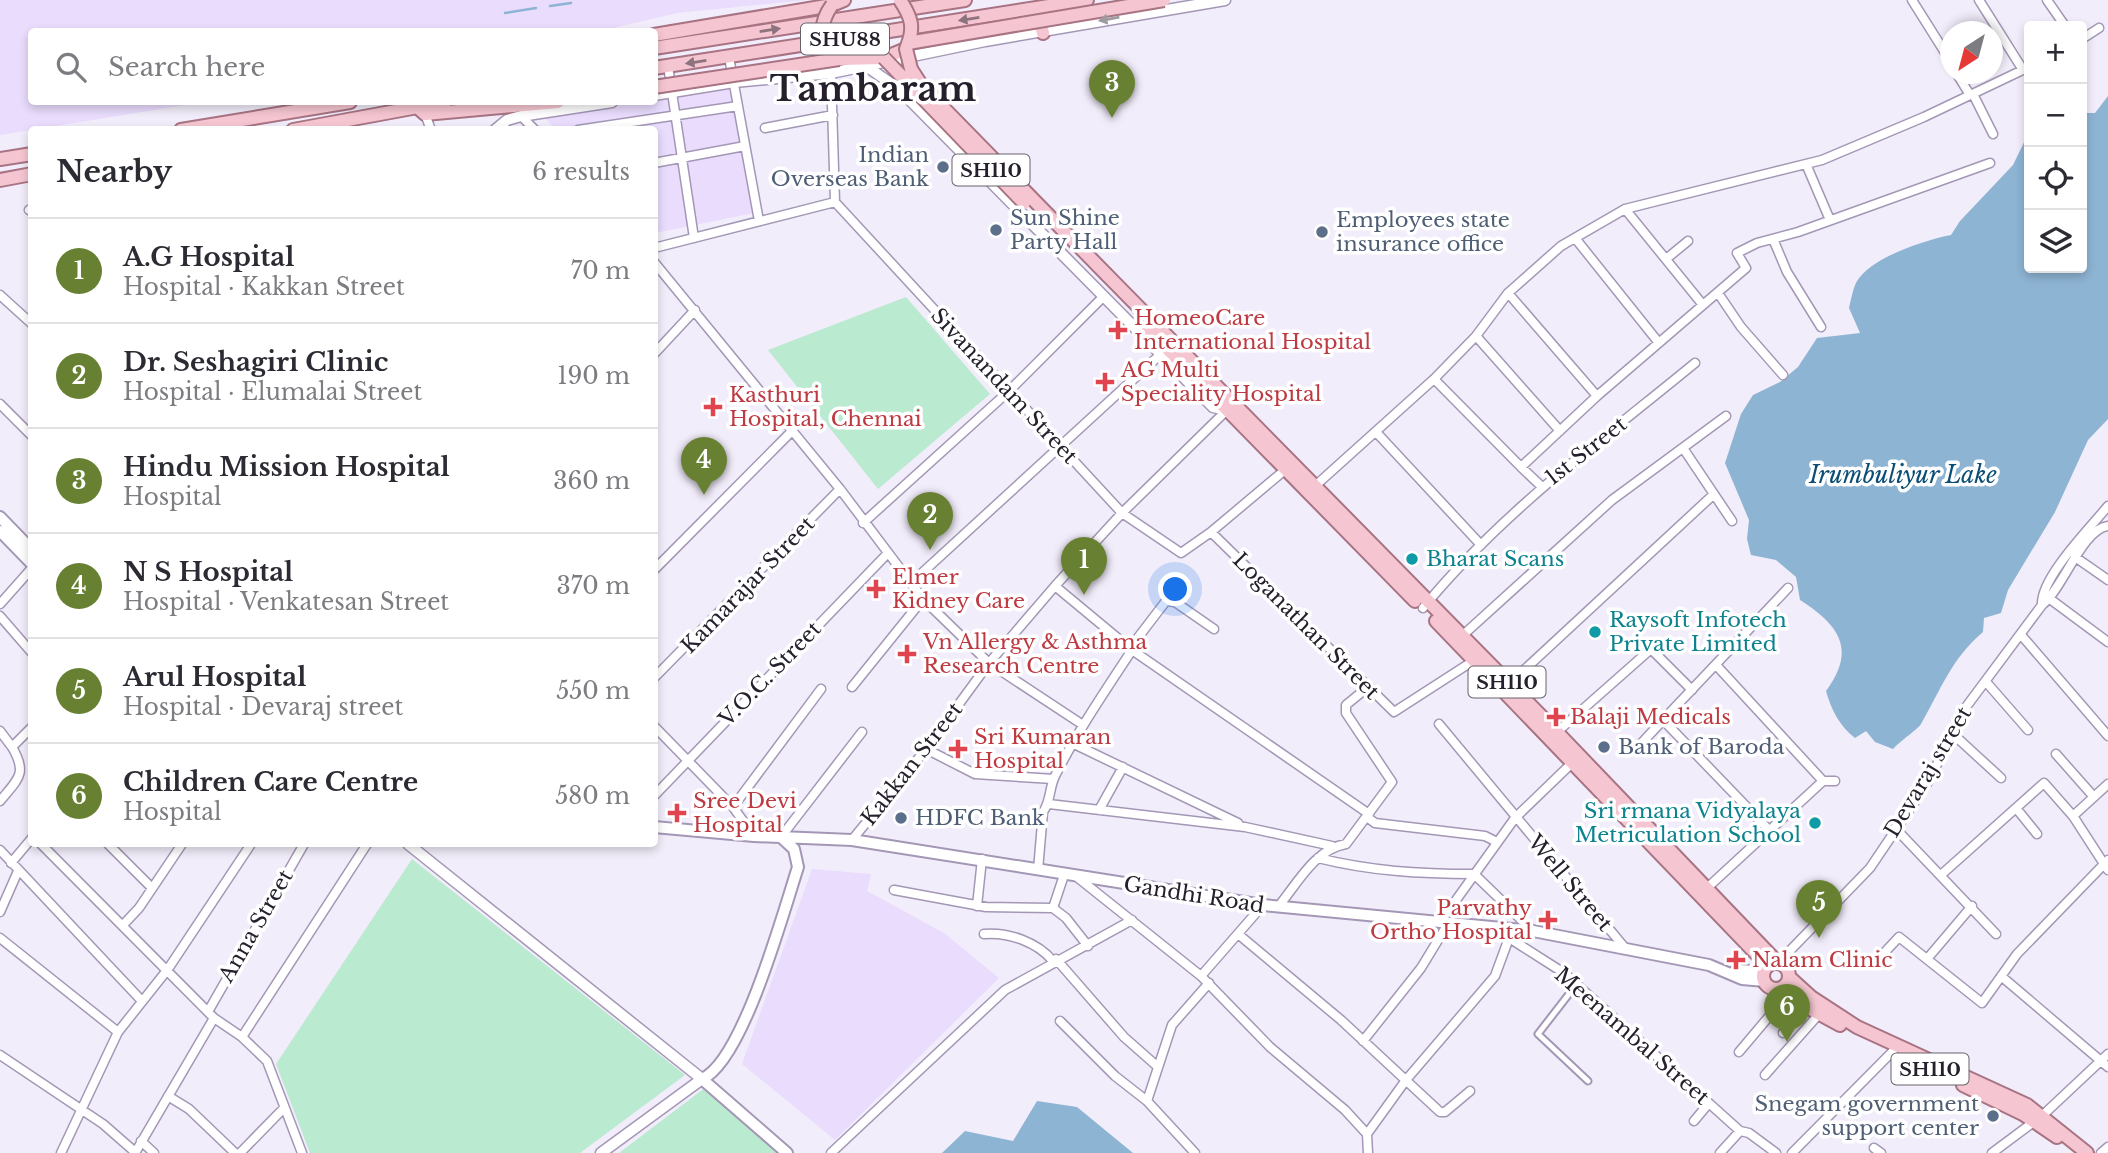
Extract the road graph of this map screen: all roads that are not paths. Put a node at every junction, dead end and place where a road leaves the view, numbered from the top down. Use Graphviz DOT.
graph roads {
  1 [pos="900,0"];
  2 [pos="965,0"];
  3 [pos="1085,0"];
  4 [pos="1164,0"];
  5 [pos="1225,0"];
  6 [pos="1912,0"];
  7 [pos="1979,0"];
  8 [pos="2047,0"];
  9 [pos="838,2"];
  10 [pos="1036,8"];
  11 [pos="2062,21"];
  12 [pos="2099,28"];
  13 [pos="658,33"];
  14 [pos="1042,33"];
  15 [pos="2087,36"];
  16 [pos="1940,45"];
  17 [pos="907,46"];
  18 [pos="658,47"];
  19 [pos="729,57"];
  20 [pos="884,58"];
  21 [pos="839,59"];
  22 [pos="2024,65"];
  23 [pos="866,66"];
  24 [pos="661,67"];
  25 [pos="2024,69"];
  26 [pos="831,73"];
  27 [pos="734,82"];
  28 [pos="1964,84"];
  29 [pos="658,86"];
  30 [pos="672,92"];
  31 [pos="658,94"];
  32 [pos="1972,94"];
  33 [pos="332,105"];
  34 [pos="436,105"];
  35 [pos="515,105"];
  36 [pos="592,105"];
  37 [pos="738,106"];
  38 [pos="421,110"];
  39 [pos="676,115"];
  40 [pos="521,116"];
  41 [pos="833,116"];
  42 [pos="205,126"];
  43 [pos="319,126"];
  44 [pos="429,126"];
  45 [pos="500,126"];
  46 [pos="531,126"];
  47 [pos="604,126"];
  48 [pos="765,128"];
  49 [pos="1993,134"];
  50 [pos="745,146"];
  51 [pos="28,155"];
  52 [pos="682,158"];
  53 [pos="0,159"];
  54 [pos="658,162"];
  55 [pos="1990,163"];
  56 [pos="1806,164"];
  57 [pos="28,175"];
  58 [pos="0,180"];
  59 [pos="835,202"];
  60 [pos="1625,209"];
  61 [pos="1830,220"];
  62 [pos="759,221"];
  63 [pos="694,238"];
  64 [pos="1575,238"];
  65 [pos="1773,239"];
  66 [pos="1688,242"];
  67 [pos="658,247"];
  68 [pos="1666,259"];
  69 [pos="658,267"];
  70 [pos="1508,293"];
  71 [pos="1717,293"];
  72 [pos="0,295"];
  73 [pos="1104,296"];
  74 [pos="1703,305"];
  75 [pos="695,310"];
  76 [pos="28,320"];
  77 [pos="1821,327"];
  78 [pos="1476,336"];
  79 [pos="1659,343"];
  80 [pos="658,350"];
  81 [pos="1162,352"];
  82 [pos="1695,363"];
  83 [pos="1783,375"];
  84 [pos="1434,379"];
  85 [pos="1009,391"];
  86 [pos="1597,396"];
  87 [pos="1226,403"];
  88 [pos="0,404"];
  89 [pos="1726,416"];
  90 [pos="793,430"];
  91 [pos="1560,431"];
  92 [pos="28,432"];
  93 [pos="1376,432"];
  94 [pos="1059,446"];
  95 [pos="1683,448"];
  96 [pos="1521,467"];
  97 [pos="1286,469"];
  98 [pos="1315,486"];
  99 [pos="1541,486"];
  100 [pos="840,489"];
  101 [pos="1713,495"];
  102 [pos="2108,506"];
  103 [pos="1122,513"];
  104 [pos="0,517"];
  105 [pos="1731,521"];
  106 [pos="863,523"];
  107 [pos="2105,527"];
  108 [pos="0,531"];
  109 [pos="1211,532"];
  110 [pos="1481,545"];
  111 [pos="28,546"];
  112 [pos="887,554"];
  113 [pos="2075,557"];
  114 [pos="28,562"];
  115 [pos="658,566"];
  116 [pos="28,571"];
  117 [pos="2108,580"];
  118 [pos="911,583"];
  119 [pos="1055,586"];
  120 [pos="1788,589"];
  121 [pos="923,599"];
  122 [pos="2046,602"];
  123 [pos="0,604"];
  124 [pos="1426,605"];
  125 [pos="0,616"];
  126 [pos="1214,629"];
  127 [pos="1462,636"];
  128 [pos="2022,636"];
  129 [pos="2108,642"];
  130 [pos="28,648"];
  131 [pos="1131,649"];
  132 [pos="1473,661"];
  133 [pos="989,663"];
  134 [pos="1716,664"];
  135 [pos="658,674"];
  136 [pos="1987,683"];
  137 [pos="1509,684"];
  138 [pos="852,687"];
  139 [pos="1368,687"];
  140 [pos="821,689"];
  141 [pos="1692,690"];
  142 [pos="1663,720"];
  143 [pos="1439,724"];
  144 [pos="1083,725"];
  145 [pos="658,730"];
  146 [pos="2028,730"];
  147 [pos="0,731"];
  148 [pos="28,731"];
  149 [pos="862,732"];
  150 [pos="1557,732"];
  151 [pos="1953,734"];
  152 [pos="2108,736"];
  153 [pos="1074,744"];
  154 [pos="12,747"];
  155 [pos="1638,747"];
  156 [pos="926,748"];
  157 [pos="2056,754"];
  158 [pos="687,761"];
  159 [pos="1573,762"];
  160 [pos="1123,767"];
  161 [pos="2001,778"];
  162 [pos="1053,779"];
  163 [pos="1823,781"];
  164 [pos="1835,781"];
  165 [pos="2108,784"];
  166 [pos="658,792"];
  167 [pos="2094,797"];
  168 [pos="0,800"];
  169 [pos="1049,804"];
  170 [pos="733,807"];
  171 [pos="2016,808"];
  172 [pos="1099,810"];
  173 [pos="1368,816"];
  174 [pos="2073,816"];
  175 [pos="1515,818"];
  176 [pos="658,827"];
  177 [pos="1245,827"];
  178 [pos="1895,828"];
  179 [pos="1768,829"];
  180 [pos="2037,834"];
  181 [pos="754,836"];
  182 [pos="780,836"];
  183 [pos="852,840"];
  184 [pos="1497,842"];
  185 [pos="28,843"];
  186 [pos="1332,846"];
  187 [pos="44,847"];
  188 [pos="111,847"];
  189 [pos="180,847"];
  190 [pos="249,847"];
  191 [pos="302,847"];
  192 [pos="366,847"];
  193 [pos="412,847"];
  194 [pos="0,850"];
  195 [pos="1318,858"];
  196 [pos="982,859"];
  197 [pos="11,863"];
  198 [pos="2107,865"];
  199 [pos="1038,870"];
  200 [pos="18,871"];
  201 [pos="1474,874"];
  202 [pos="1942,874"];
  203 [pos="1064,875"];
  204 [pos="1077,877"];
  205 [pos="152,888"];
  206 [pos="1706,889"];
  207 [pos="894,890"];
  208 [pos="1263,905"];
  209 [pos="977,906"];
  210 [pos="1972,906"];
  211 [pos="1278,907"];
  212 [pos="1053,908"];
  213 [pos="0,912"];
  214 [pos="1132,920"];
  215 [pos="1445,921"];
  216 [pos="124,925"];
  217 [pos="1484,927"];
  218 [pos="1533,931"];
  219 [pos="984,934"];
  220 [pos="1238,934"];
  221 [pos="1996,934"];
  222 [pos="0,938"];
  223 [pos="1508,938"];
  224 [pos="1088,946"];
  225 [pos="1625,948"];
  226 [pos="1884,953"];
  227 [pos="1927,959"];
  228 [pos="1055,960"];
  229 [pos="168,969"];
  230 [pos="1769,971"];
  231 [pos="1201,976"];
  232 [pos="2001,976"];
  233 [pos="1209,983"];
  234 [pos="1576,985"];
  235 [pos="1786,986"];
  236 [pos="141,1000"];
  237 [pos="1805,1006"];
  238 [pos="209,1010"];
  239 [pos="1819,1014"];
  240 [pos="214,1018"];
  241 [pos="1060,1021"];
  242 [pos="118,1032"];
  243 [pos="1783,1033"];
  244 [pos="242,1037"];
  245 [pos="1363,1041"];
  246 [pos="1895,1050"];
  247 [pos="1739,1052"];
  248 [pos="0,1055"];
  249 [pos="2106,1061"];
  250 [pos="1158,1067"];
  251 [pos="1765,1075"];
  252 [pos="702,1079"];
  253 [pos="1406,1080"];
  254 [pos="1588,1081"];
  255 [pos="1470,1091"];
  256 [pos="168,1096"];
  257 [pos="1147,1101"];
  258 [pos="1709,1103"];
  259 [pos="284,1108"];
  260 [pos="83,1111"];
  261 [pos="2039,1118"];
  262 [pos="1693,1121"];
  263 [pos="1740,1131"];
  264 [pos="1367,1134"];
  265 [pos="141,1141"];
  266 [pos="2108,1147"];
  267 [pos="64,1152"];
  268 [pos="135,1153"];
  269 [pos="155,1153"];
  270 [pos="238,1153"];
  271 [pos="302,1153"];
  272 [pos="601,1153"];
  273 [pos="787,1153"];
  274 [pos="831,1153"];
  275 [pos="1195,1153"];
  276 [pos="1368,1153"];
  277 [pos="1720,1153"];
  278 [pos="1776,1153"];
  279 [pos="1793,1153"];
  280 [pos="1992,1153"];
  281 [pos="2076,1153"];
  282 [pos="2087,1153"];
  283 [pos="2101,1153"];
  1 -- 17 [label="main road, bridge"];
  18 -- 2 [label="main road, SHU88, one-way"];
  3 -- 10 [label="main road, SHU88"];
  4 -- 17 [label="main road, bridge"];
  5 -- 14 [label="street, one-way"];
  6 -- 16 [label="street"];
  7 -- 22 [label="street"];
  8 -- 11 [label="street"];
  9 -- 13 [label="main road"];
  9 -- 21 [label="main road, bridge"];
  10 -- 14 [label="main road"];
  10 -- 19 [label="main road, SHU88, one-way"];
  12 -- 15 [label="street"];
  14 -- 23 [label="street"];
  17 -- 20 [label="main road"];
  17 -- 87 [label="main road, SH110, bridge"];
  19 -- 24 [label="main road, SHU88, one-way"];
  19 -- 27 [label="street"];
  20 -- 21 [label="main road"];
  20 -- 87 [label="main road, SH110, bridge"];
  21 -- 29 [label="main road, bridge"];
  23 -- 26 [label="street"];
  23 -- 73 [label="street"];
  24 -- 30 [label="street"];
  25 -- 32 [label="street"];
  26 -- 27 [label="street"];
  26 -- 41 [label="street"];
  27 -- 30 [label="street"];
  27 -- 37 [label="street"];
  28 -- 32 [label="street"];
  30 -- 31 [label="street"];
  30 -- 39 [label="street"];
  32 -- 49 [label="street"];
  32 -- 56 [label="street"];
  33 -- 42 [label="main road"];
  34 -- 38 [label="main road"];
  35 -- 38 [label="main road"];
  36 -- 40 [label="street"];
  37 -- 39 [label="street"];
  37 -- 50 [label="street"];
  38 -- 43 [label="main road"];
  38 -- 44 [label="street"];
  39 -- 47 [label="street"];
  39 -- 52 [label="street"];
  40 -- 45 [label="street"];
  40 -- 46 [label="street"];
  41 -- 48 [label="street"];
  41 -- 59 [label="street"];
  50 -- 52 [label="street"];
  50 -- 62 [label="street"];
  51 -- 53 [label="main road"];
  52 -- 54 [label="street"];
  52 -- 63 [label="street"];
  55 -- 61 [label="street"];
  56 -- 60 [label="street"];
  56 -- 61 [label="street"];
  57 -- 58 [label="main road"];
  59 -- 62 [label="street"];
  59 -- 85 [label="street, Sivanandam Street"];
  60 -- 64 [label="street"];
  60 -- 68 [label="street"];
  61 -- 65 [label="street"];
  62 -- 63 [label="street"];
  63 -- 67 [label="street"];
  64 -- 70 [label="street"];
  64 -- 79 [label="street"];
  65 -- 71 [label="street"];
  65 -- 77 [label="street"];
  66 -- 68 [label="street"];
  68 -- 74 [label="street"];
  69 -- 75 [label="street"];
  70 -- 78 [label="street"];
  70 -- 86 [label="street"];
  71 -- 74 [label="street"];
  71 -- 83 [label="street"];
  72 -- 76 [label="street"];
  73 -- 81 [label="street"];
  73 -- 85 [label="street"];
  74 -- 79 [label="street"];
  75 -- 80 [label="street"];
  75 -- 90 [label="street"];
  78 -- 84 [label="street"];
  78 -- 91 [label="street"];
  79 -- 86 [label="street"];
  81 -- 87 [label="street"];
  81 -- 94 [label="street"];
  82 -- 99 [label="street, 1st Street"];
  84 -- 93 [label="street"];
  84 -- 96 [label="street"];
  85 -- 94 [label="street, Sivanandam Street"];
  85 -- 106 [label="street"];
  86 -- 91 [label="street"];
  87 -- 97 [label="main road, SH110"];
  87 -- 98 [label="main road, SH110"];
  87 -- 103 [label="street, Kakkan Street"];
  88 -- 92 [label="street"];
  89 -- 95 [label="street"];
  90 -- 100 [label="street"];
  90 -- 115 [label="street"];
  91 -- 96 [label="street"];
  93 -- 98 [label="street"];
  93 -- 110 [label="street"];
  94 -- 103 [label="street, Sivanandam Street"];
  94 -- 118 [label="street"];
  95 -- 101 [label="street"];
  95 -- 127 [label="street"];
  96 -- 99 [label="street"];
  97 -- 109 [label="street, Sivanandam Street"];
  97 -- 124 [label="main road, SH110"];
  98 -- 124 [label="main road, SH110"];
  99 -- 110 [label="street, 1st Street"];
  100 -- 106 [label="street"];
  100 -- 135 [label="street, Kamarajar Street"];
  101 -- 105 [label="street"];
  101 -- 137 [label="street"];
  102 -- 122 [label="street, Devaraj street"];
  103 -- 109 [label="street, Sivanandam Street"];
  103 -- 119 [label="street, Kakkan Street"];
  104 -- 111 [label="main road"];
  106 -- 112 [label="street"];
  107 -- 113 [label="street, Devaraj street"];
  108 -- 114 [label="main road"];
  109 -- 139 [label="street, Loganathan Street"];
  110 -- 124 [label="street, 1st Street"];
  112 -- 118 [label="street"];
  112 -- 158 [label="street, V.O.C. Street"];
  113 -- 117 [label="street"];
  113 -- 122 [label="street, Devaraj street"];
  116 -- 123 [label="street"];
  118 -- 121 [label="street"];
  119 -- 131 [label="street"];
  119 -- 133 [label="street, Kakkan Street"];
  120 -- 134 [label="street"];
  121 -- 133 [label="street"];
  121 -- 138 [label="street"];
  122 -- 128 [label="street, Devaraj street"];
  122 -- 129 [label="street"];
  124 -- 127 [label="main road, SH110"];
  124 -- 132 [label="main road, SH110"];
  125 -- 130 [label="street"];
  126 -- 131 [label="street"];
  127 -- 137 [label="main road, SH110"];
  128 -- 136 [label="street, Devaraj street"];
  128 -- 152 [label="street"];
  131 -- 144 [label="street"];
  131 -- 173 [label="street"];
  132 -- 139 [label="street, Loganathan Street"];
  132 -- 159 [label="main road, SH110"];
  133 -- 144 [label="street"];
  133 -- 156 [label="street, Kakkan Street"];
  134 -- 141 [label="street"];
  134 -- 163 [label="street"];
  136 -- 146 [label="street"];
  136 -- 151 [label="street, Devaraj street"];
  137 -- 150 [label="main road, SH110"];
  139 -- 173 [label="street"];
  140 -- 170 [label="street"];
  141 -- 142 [label="street"];
  141 -- 150 [label="street"];
  142 -- 155 [label="street"];
  142 -- 179 [label="street"];
  143 -- 175 [label="street, Well Street"];
  144 -- 153 [label="street"];
  145 -- 158 [label="street"];
  147 -- 154 [label="street"];
  148 -- 154 [label="street"];
  149 -- 182 [label="street"];
  150 -- 206 [label="main road, SH110"];
  151 -- 161 [label="street"];
  151 -- 178 [label="street, Devaraj street"];
  153 -- 160 [label="street"];
  153 -- 162 [label="street"];
  154 -- 168 [label="street"];
  156 -- 162 [label="street"];
  156 -- 183 [label="street, Kakkan Street"];
  157 -- 167 [label="street"];
  158 -- 166 [label="street, V.O.C. Street"];
  158 -- 170 [label="street"];
  159 -- 175 [label="street"];
  159 -- 230 [label="main road, SH110"];
  160 -- 172 [label="street"];
  160 -- 177 [label="street"];
  162 -- 169 [label="street"];
  163 -- 164 [label="street"];
  163 -- 179 [label="street"];
  165 -- 167 [label="street"];
  167 -- 174 [label="street"];
  169 -- 172 [label="street"];
  169 -- 199 [label="street"];
  170 -- 181 [label="street"];
  171 -- 174 [label="street"];
  171 -- 180 [label="street"];
  171 -- 202 [label="street"];
  172 -- 177 [label="street"];
  173 -- 184 [label="street"];
  173 -- 186 [label="street"];
  174 -- 198 [label="street"];
  175 -- 184 [label="street"];
  175 -- 225 [label="street, Well Street"];
  176 -- 181 [label="main road, Gandhi Road"];
  177 -- 186 [label="street"];
  178 -- 202 [label="street"];
  178 -- 230 [label="street, Devaraj street"];
  179 -- 206 [label="street"];
  181 -- 182 [label="main road, Gandhi Road"];
  182 -- 183 [label="main road, Gandhi Road"];
  182 -- 252 [label="main road"];
  183 -- 196 [label="main road, Gandhi Road"];
  184 -- 201 [label="street"];
  185 -- 197 [label="street"];
  186 -- 195 [label="street"];
  187 -- 216 [label="street"];
  188 -- 205 [label="street"];
  189 -- 205 [label="street"];
  190 -- 229 [label="street"];
  191 -- 238 [label="street, Anna Street"];
  192 -- 244 [label="street"];
  193 -- 252 [label="street"];
  194 -- 197 [label="street"];
  195 -- 201 [label="street"];
  195 -- 211 [label="street"];
  196 -- 199 [label="main road, Gandhi Road"];
  196 -- 209 [label="street"];
  197 -- 200 [label="street"];
  198 -- 232 [label="street"];
  199 -- 203 [label="main road, Gandhi Road"];
  200 -- 213 [label="street"];
  200 -- 236 [label="street"];
  201 -- 215 [label="street"];
  201 -- 218 [label="street"];
  202 -- 210 [label="street"];
  203 -- 204 [label="main road, Gandhi Road"];
  203 -- 212 [label="street"];
  204 -- 208 [label="main road, Gandhi Road"];
  204 -- 214 [label="street"];
  205 -- 216 [label="street"];
  206 -- 230 [label="main road, SH110"];
  207 -- 209 [label="street"];
  208 -- 211 [label="main road, Gandhi Road"];
  208 -- 220 [label="street"];
  209 -- 212 [label="street"];
  210 -- 221 [label="street"];
  210 -- 227 [label="street"];
  211 -- 215 [label="main road, Gandhi Road"];
  212 -- 224 [label="street"];
  214 -- 224 [label="street"];
  214 -- 231 [label="street"];
  215 -- 217 [label="main road, Gandhi Road"];
  215 -- 245 [label="street"];
  216 -- 229 [label="street"];
  217 -- 218 [label="main road, Gandhi Road"];
  217 -- 223 [label="street, Meenambal Street"];
  218 -- 225 [label="main road, Gandhi Road"];
  219 -- 228 [label="street"];
  220 -- 231 [label="street"];
  220 -- 245 [label="street"];
  222 -- 242 [label="street"];
  223 -- 234 [label="street, Meenambal Street"];
  223 -- 253 [label="street"];
  224 -- 228 [label="street"];
  225 -- 230 [label="main road, Gandhi Road"];
  226 -- 227 [label="street"];
  227 -- 232 [label="street"];
  228 -- 250 [label="street"];
  228 -- 274 [label="street"];
  229 -- 236 [label="street"];
  229 -- 238 [label="street"];
  230 -- 235 [label="main road"];
  230 -- 235 [label="main road"];
  231 -- 233 [label="street"];
  232 -- 249 [label="street"];
  233 -- 250 [label="street"];
  233 -- 264 [label="street"];
  234 -- 254 [label="street"];
  234 -- 258 [label="street, Meenambal Street"];
  235 -- 237 [label="main road, SH110"];
  235 -- 246 [label="main road, SH110"];
  235 -- 247 [label="street"];
  236 -- 242 [label="street"];
  237 -- 239 [label="main road, SH110"];
  237 -- 243 [label="street"];
  238 -- 240 [label="street"];
  239 -- 246 [label="main road, SH110"];
  239 -- 251 [label="street"];
  240 -- 244 [label="street"];
  240 -- 256 [label="street"];
  241 -- 257 [label="street"];
  242 -- 260 [label="street"];
  244 -- 259 [label="street"];
  245 -- 253 [label="street"];
  246 -- 261 [label="main road, SH110"];
  246 -- 279 [label="street"];
  248 -- 260 [label="street"];
  249 -- 261 [label="street"];
  250 -- 257 [label="street"];
  252 -- 272 [label="street"];
  252 -- 273 [label="main road"];
  253 -- 255 [label="street"];
  253 -- 264 [label="street"];
  256 -- 265 [label="street"];
  256 -- 270 [label="street"];
  257 -- 275 [label="street"];
  258 -- 262 [label="street"];
  258 -- 263 [label="street, Meenambal Street"];
  259 -- 270 [label="street"];
  259 -- 271 [label="street"];
  260 -- 267 [label="street"];
  260 -- 268 [label="street"];
  261 -- 280 [label="street"];
  261 -- 281 [label="main road, SH110"];
  261 -- 282 [label="main road, SH110"];
  263 -- 277 [label="street"];
  263 -- 278 [label="street, Meenambal Street"];
  264 -- 276 [label="street"];
  265 -- 268 [label="street"];
  265 -- 269 [label="street"];
  266 -- 283 [label="street"];
}
